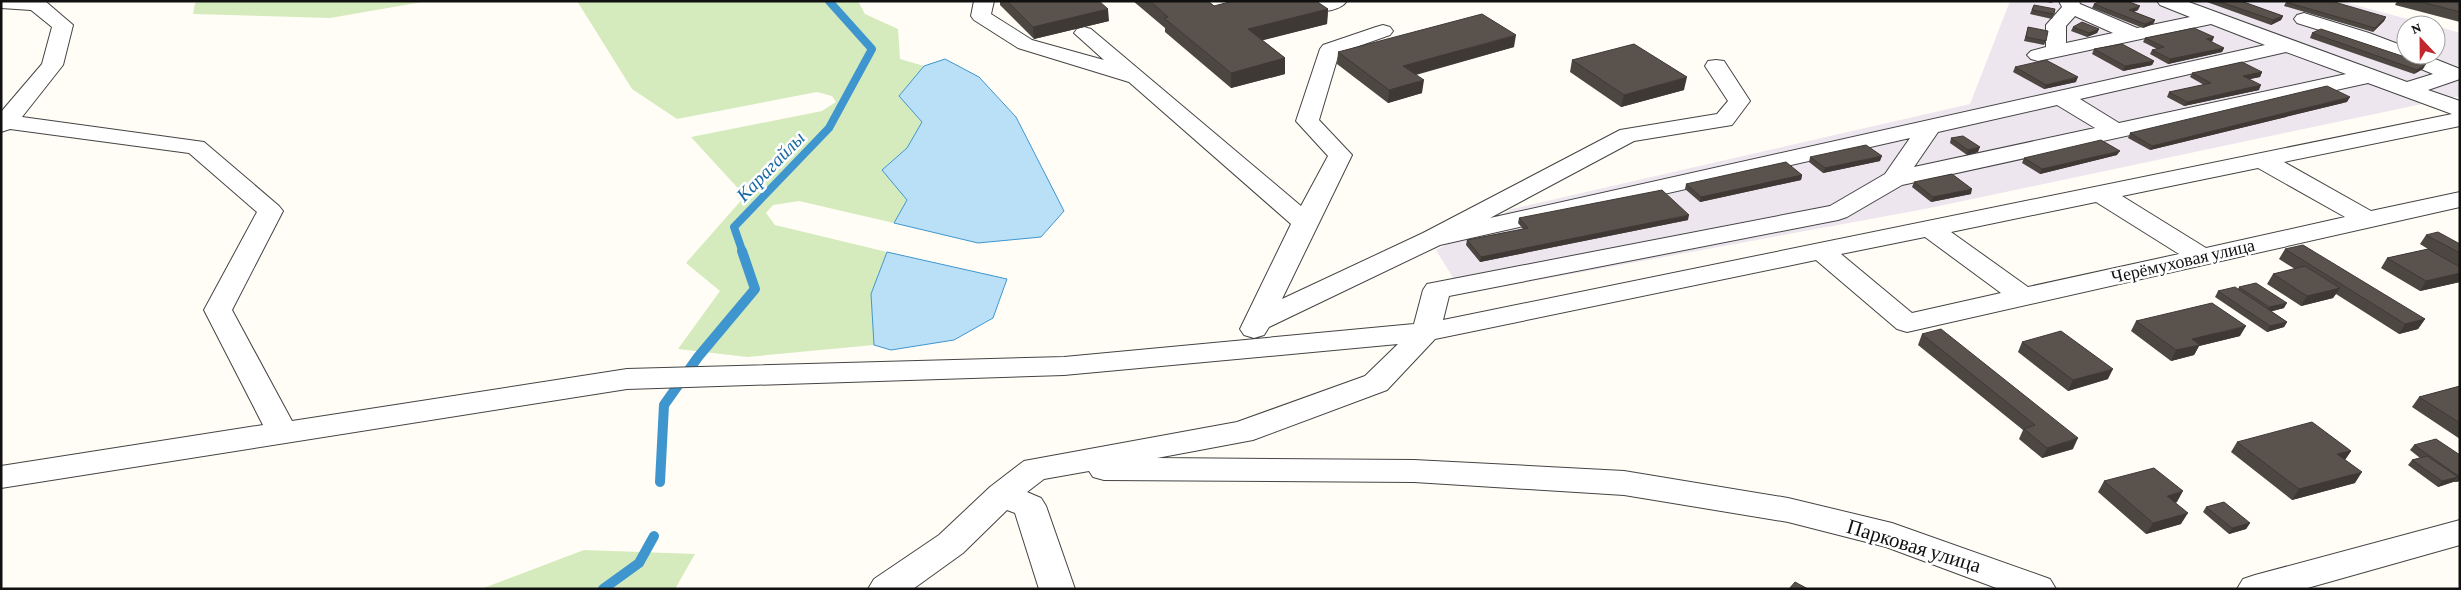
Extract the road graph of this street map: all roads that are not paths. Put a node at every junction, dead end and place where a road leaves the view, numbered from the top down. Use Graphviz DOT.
graph roads {
  1 [pos="984,1"];
  2 [pos="2167,1"];
  3 [pos="1,2"];
  4 [pos="2070,4"];
  5 [pos="2212,18"];
  6 [pos="2304,19"];
  7 [pos="1383,31"];
  8 [pos="1084,33"];
  9 [pos="2134,34"];
  10 [pos="2287,46"];
  11 [pos="1716,66"];
  12 [pos="2369,76"];
  13 [pos="1136,77"];
  14 [pos="2406,90"];
  15 [pos="2060,97"];
  16 [pos="2460,109"];
  17 [pos="2460,119"];
  18 [pos="3,124"];
  19 [pos="1930,126"];
  20 [pos="2115,131"];
  21 [pos="2260,159"];
  22 [pos="1894,179"];
  23 [pos="2099,193"];
  24 [pos="2460,199"];
  25 [pos="2368,220"];
  26 [pos="1305,223"];
  27 [pos="1929,228"];
  28 [pos="1432,239"];
  29 [pos="1820,250"];
  30 [pos="2202,257"];
  31 [pos="2024,297"];
  32 [pos="1257,322"];
  33 [pos="1426,332"];
  34 [pos="1245,349"];
  35 [pos="283,433"];
  36 [pos="1035,469"];
  37 [pos="1,477"];
  38 [pos="1002,495"];
  39 [pos="2460,532"];
  40 [pos="886,589"];
  41 [pos="1057,589"];
  42 [pos="2038,589"];
  43 [pos="2256,589"];
  1 -- 13 [label="street"];
  2 -- 5 [label="street"];
  3 -- 18 [label="street"];
  4 -- 9 [label="street"];
  4 -- 9 [label="street"];
  5 -- 9 [label="street"];
  5 -- 10 [label="street"];
  6 -- 14 [label="street"];
  7 -- 26 [label="street"];
  8 -- 13 [label="street"];
  10 -- 12 [label="street"];
  10 -- 15 [label="street"];
  11 -- 28 [label="street"];
  12 -- 14 [label="street"];
  12 -- 20 [label="street"];
  13 -- 26 [label="street"];
  14 -- 16 [label="street"];
  15 -- 19 [label="street"];
  15 -- 20 [label="street"];
  17 -- 21 [label="street"];
  18 -- 35 [label="street"];
  19 -- 22 [label="street"];
  19 -- 28 [label="street"];
  20 -- 22 [label="street"];
  21 -- 23 [label="street"];
  21 -- 25 [label="street"];
  22 -- 33 [label="street"];
  23 -- 27 [label="street"];
  23 -- 30 [label="street"];
  24 -- 25 [label="street, Черёмуховая улица"];
  25 -- 30 [label="street, Черёмуховая улица"];
  26 -- 32 [label="street"];
  27 -- 29 [label="street"];
  27 -- 31 [label="street"];
  28 -- 32 [label="street"];
  29 -- 31 [label="street, Черёмуховая улица"];
  29 -- 33 [label="street"];
  30 -- 31 [label="street, Черёмуховая улица"];
  32 -- 34 [label="street"];
  33 -- 34 [label="street"];
  33 -- 36 [label="street"];
  34 -- 35 [label="street"];
  35 -- 37 [label="street"];
  36 -- 38 [label="street"];
  36 -- 42 [label="street, Парковая улица"];
  38 -- 40 [label="street"];
  38 -- 41 [label="street"];
  39 -- 43 [label="street"];
}
